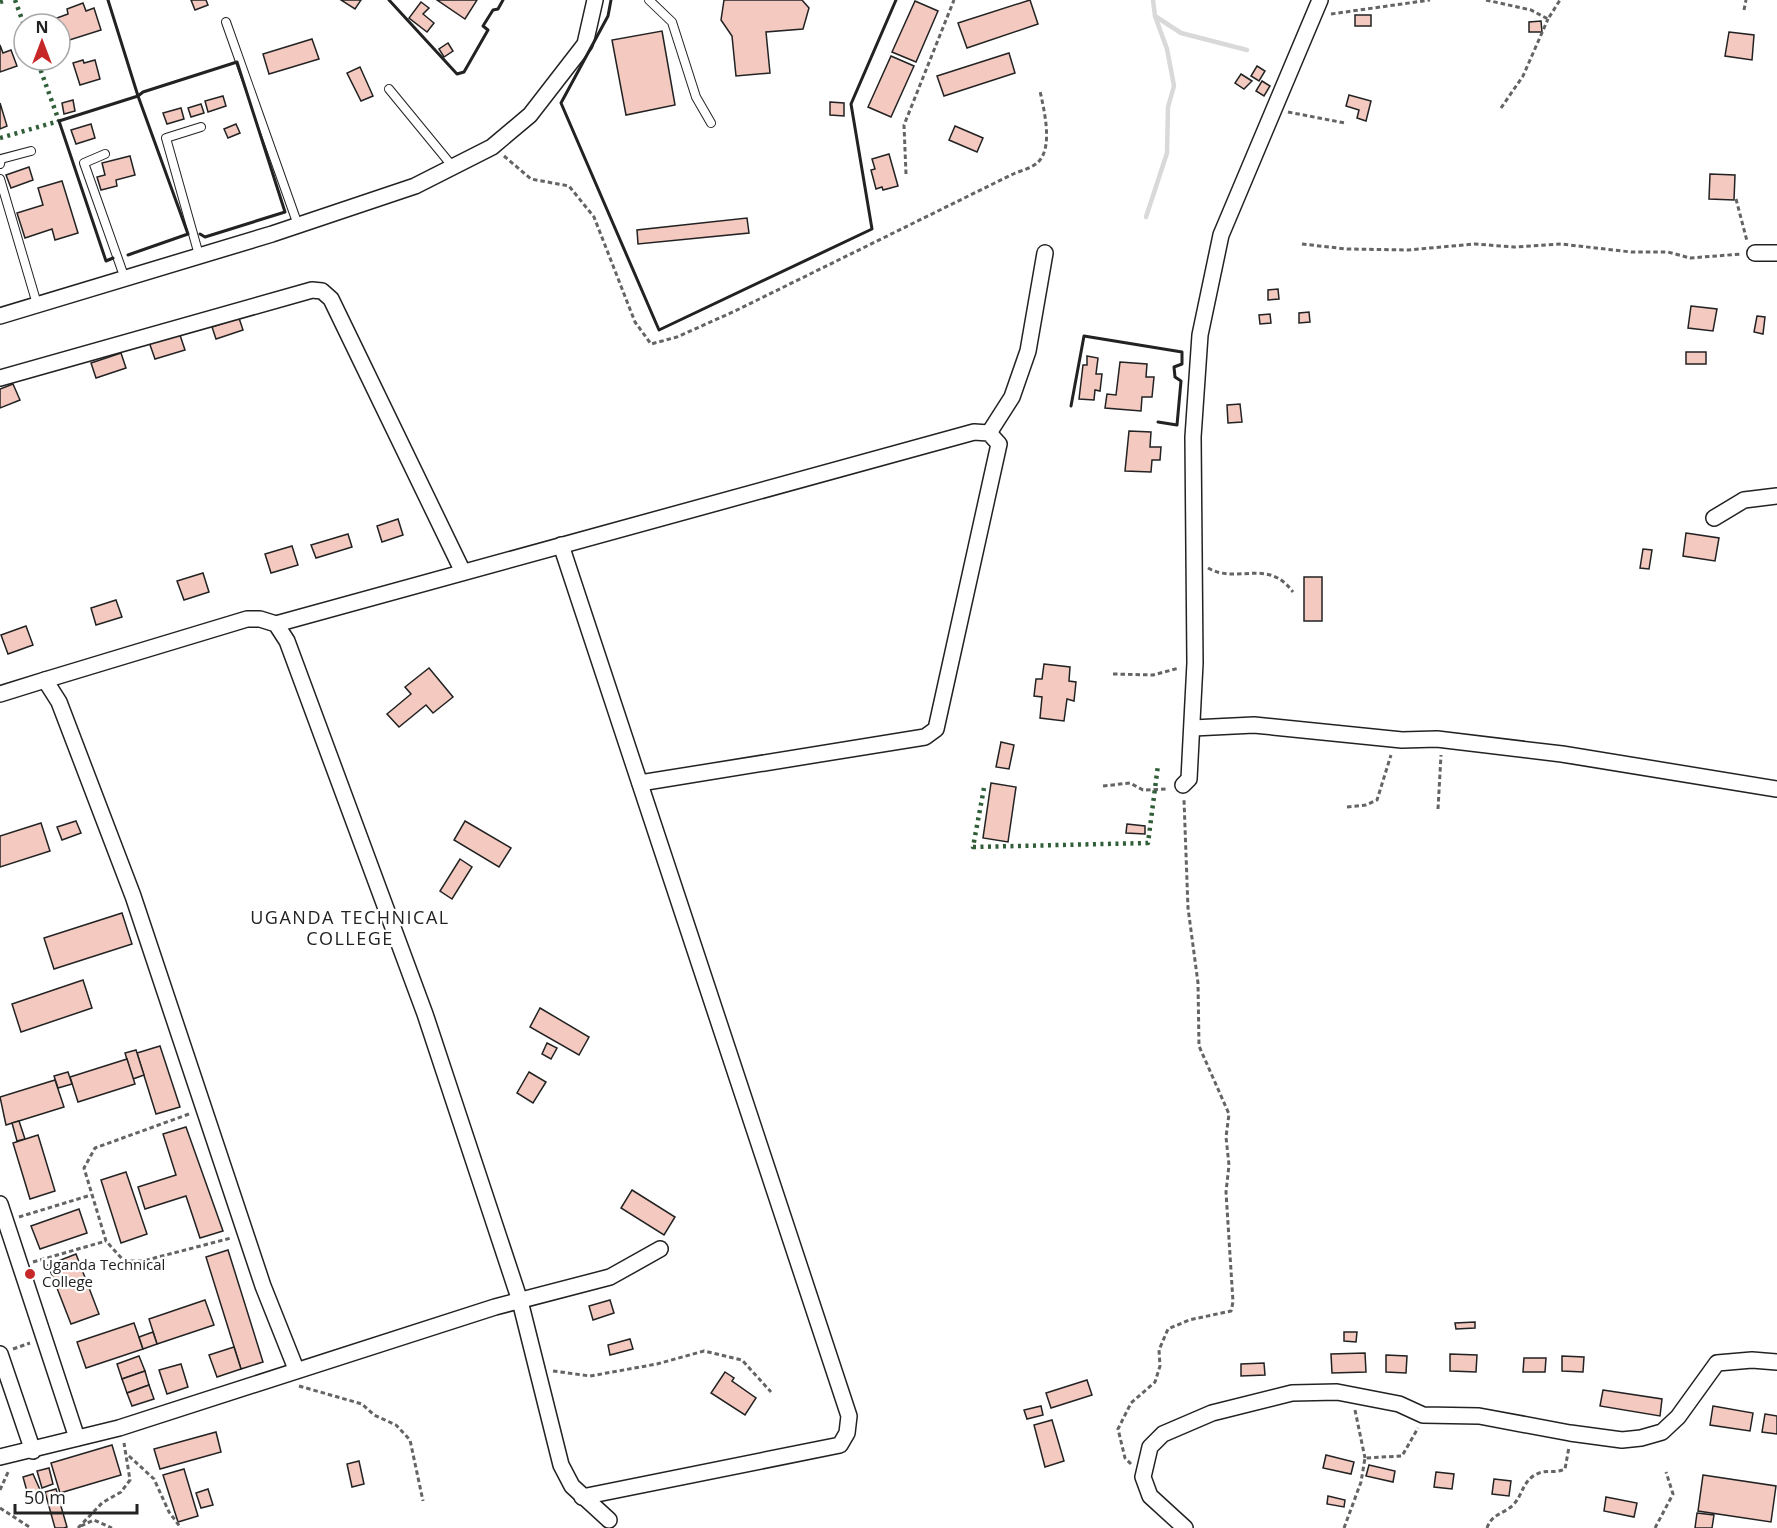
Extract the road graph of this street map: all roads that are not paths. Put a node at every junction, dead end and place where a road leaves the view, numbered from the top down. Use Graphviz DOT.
graph roads {
  1 [pos="595,0"];
  2 [pos="649,0"];
  3 [pos="1320,0"];
  4 [pos="226,22"];
  5 [pos="388,89"];
  6 [pos="711,123"];
  7 [pos="201,127"];
  8 [pos="31,151"];
  9 [pos="105,154"];
  10 [pos="0,164"];
  11 [pos="453,167"];
  12 [pos="0,179"];
  13 [pos="298,225"];
  14 [pos="1045,253"];
  15 [pos="1755,253"];
  16 [pos="1777,253"];
  17 [pos="199,255"];
  18 [pos="124,276"];
  19 [pos="37,304"];
  20 [pos="0,316"];
  21 [pos="0,378"];
  22 [pos="989,433"];
  23 [pos="1777,496"];
  24 [pos="1714,518"];
  25 [pos="561,545"];
  26 [pos="463,572"];
  27 [pos="276,624"];
  28 [pos="45,680"];
  29 [pos="0,694"];
  30 [pos="1193,728"];
  31 [pos="640,783"];
  32 [pos="1183,785"];
  33 [pos="1777,789"];
  34 [pos="0,1204"];
  35 [pos="660,1249"];
  36 [pos="520,1301"];
  37 [pos="5,1352"];
  38 [pos="1777,1362"];
  39 [pos="296,1369"];
  40 [pos="77,1438"];
  41 [pos="33,1451"];
  42 [pos="8,1456"];
  43 [pos="582,1497"];
  44 [pos="609,1520"];
  45 [pos="1185,1528"];
  1 -- 11 [label="street"];
  2 -- 6 [label="lane"];
  3 -- 30 [label="street"];
  4 -- 13 [label="lane"];
  5 -- 11 [label="lane"];
  7 -- 17 [label="lane"];
  8 -- 10 [label="lane"];
  9 -- 18 [label="lane"];
  11 -- 13 [label="street"];
  12 -- 19 [label="lane"];
  13 -- 17 [label="street"];
  14 -- 22 [label="street"];
  15 -- 16 [label="street"];
  17 -- 18 [label="street"];
  18 -- 19 [label="street"];
  19 -- 20 [label="street"];
  21 -- 26 [label="street"];
  22 -- 25 [label="street"];
  22 -- 31 [label="street"];
  23 -- 24 [label="street"];
  25 -- 26 [label="street"];
  25 -- 31 [label="street"];
  26 -- 27 [label="street"];
  27 -- 28 [label="street"];
  27 -- 36 [label="street"];
  28 -- 29 [label="street"];
  28 -- 39 [label="street"];
  30 -- 32 [label="street"];
  30 -- 33 [label="street"];
  31 -- 43 [label="street"];
  34 -- 40 [label="street"];
  35 -- 36 [label="street"];
  36 -- 39 [label="street"];
  36 -- 43 [label="street"];
  37 -- 41 [label="street"];
  38 -- 45 [label="street"];
  39 -- 40 [label="street"];
  40 -- 41 [label="street"];
  41 -- 42 [label="street"];
  43 -- 44 [label="street"];
}
